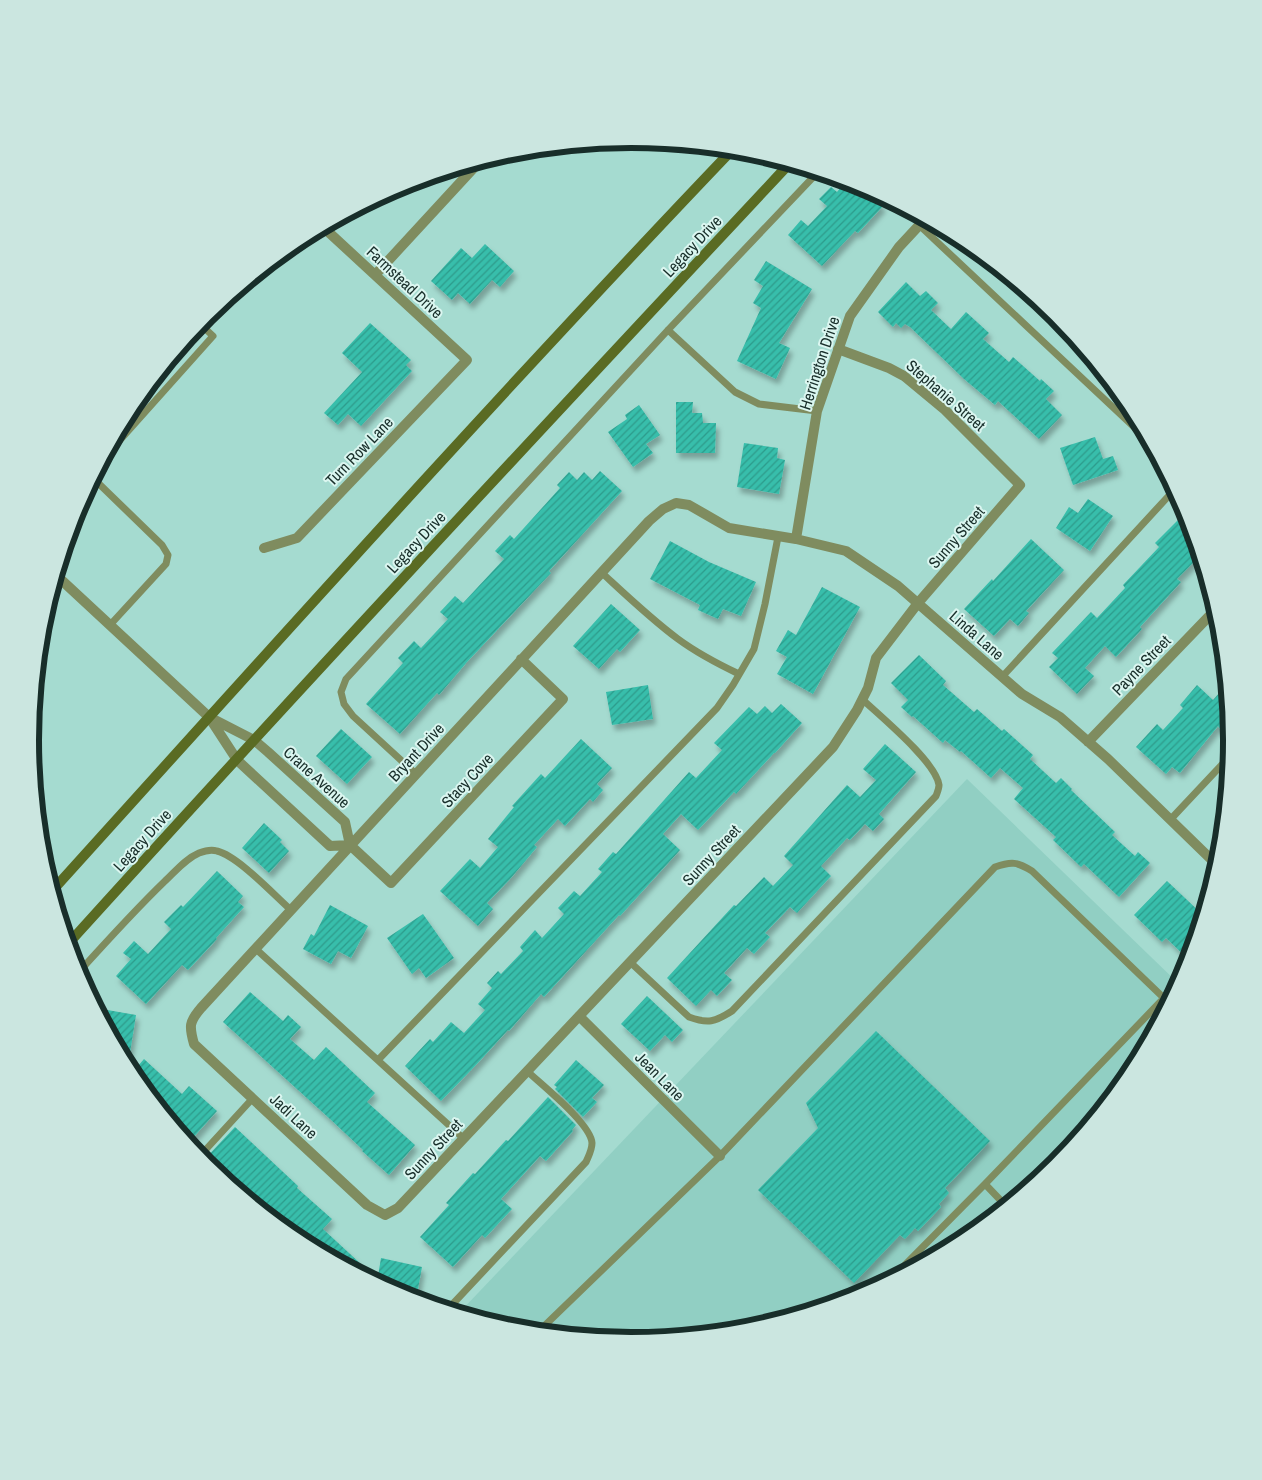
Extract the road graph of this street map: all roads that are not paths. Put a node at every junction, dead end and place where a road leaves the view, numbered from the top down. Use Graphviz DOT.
graph roads {
  1 [pos="726,156"];
  2 [pos="785,168"];
  3 [pos="472,170"];
  4 [pos="813,177"];
  5 [pos="921,224"];
  6 [pos="927,227"];
  7 [pos="328,232"];
  8 [pos="375,275"];
  9 [pos="205,329"];
  10 [pos="668,330"];
  11 [pos="838,349"];
  12 [pos="467,360"];
  13 [pos="817,411"];
  14 [pos="1133,426"];
  15 [pos="122,438"];
  16 [pos="98,483"];
  17 [pos="1020,485"];
  18 [pos="1170,495"];
  19 [pos="676,503"];
  20 [pos="778,537"];
  21 [pos="796,539"];
  22 [pos="264,548"];
  23 [pos="602,572"];
  24 [pos="61,580"];
  25 [pos="918,603"];
  26 [pos="1210,615"];
  27 [pos="110,625"];
  28 [pos="521,660"];
  29 [pos="739,674"];
  30 [pos="1002,677"];
  31 [pos="862,699"];
  32 [pos="209,717"];
  33 [pos="254,740"];
  34 [pos="1088,742"];
  35 [pos="237,760"];
  36 [pos="1222,764"];
  37 [pos="416,774"];
  38 [pos="1170,820"];
  39 [pos="350,845"];
  40 [pos="1211,859"];
  41 [pos="57,885"];
  42 [pos="291,910"];
  43 [pos="73,938"];
  44 [pos="256,948"];
  45 [pos="630,962"];
  46 [pos="84,967"];
  47 [pos="1164,999"];
  48 [pos="1159,1009"];
  49 [pos="579,1016"];
  50 [pos="190,1031"];
  51 [pos="378,1060"];
  52 [pos="527,1071"];
  53 [pos="253,1098"];
  54 [pos="463,1138"];
  55 [pos="205,1151"];
  56 [pos="720,1156"];
  57 [pos="985,1184"];
  58 [pos="1002,1202"];
  59 [pos="385,1215"];
  60 [pos="905,1264"];
  61 [pos="453,1305"];
  62 [pos="545,1326"];
  1 -- 32 [label="main road, Legacy Drive"];
  2 -- 33 [label="main road, Legacy Drive"];
  3 -- 8 [label="street"];
  4 -- 10 [label="lane"];
  5 -- 11 [label="street, Herrington Drive"];
  6 -- 14 [label="lane"];
  7 -- 8 [label="street, Farmstead Drive"];
  8 -- 12 [label="street, Farmstead Drive"];
  9 -- 15 [label="lane"];
  10 -- 13 [label="lane"];
  10 -- 37 [label="lane"];
  11 -- 13 [label="street, Herrington Drive"];
  11 -- 17 [label="street, Stephanie Street"];
  12 -- 22 [label="street, Turn Row Lane"];
  13 -- 21 [label="street, Herrington Drive"];
  16 -- 27 [label="lane"];
  17 -- 25 [label="street, Sunny Street"];
  18 -- 30 [label="lane"];
  19 -- 20 [label="street, Linda Lane"];
  19 -- 23 [label="street, Bryant Drive"];
  20 -- 21 [label="street, Linda Lane"];
  20 -- 29 [label="lane"];
  21 -- 25 [label="street, Linda Lane"];
  23 -- 28 [label="street, Bryant Drive"];
  23 -- 29 [label="lane"];
  24 -- 27 [label="street, Crane Avenue"];
  25 -- 30 [label="street, Linda Lane"];
  25 -- 31 [label="street, Sunny Street"];
  26 -- 34 [label="street, Payne Street"];
  27 -- 32 [label="street, Crane Avenue"];
  28 -- 37 [label="street, Bryant Drive"];
  28 -- 39 [label="street, Stacy Cove"];
  29 -- 51 [label="lane"];
  30 -- 34 [label="street, Linda Lane"];
  31 -- 45 [label="street, Sunny Street"];
  31 -- 45 [label="lane"];
  32 -- 33 [label="street, Crane Avenue"];
  32 -- 35 [label="street, Crane Avenue"];
  32 -- 41 [label="main road, Legacy Drive"];
  33 -- 35 [label="main road, Legacy Drive"];
  33 -- 39 [label="street, Crane Avenue"];
  34 -- 38 [label="street, Linda Lane"];
  35 -- 39 [label="street, Crane Avenue"];
  35 -- 43 [label="main road, Legacy Drive"];
  36 -- 38 [label="lane"];
  37 -- 39 [label="street, Bryant Drive"];
  38 -- 40 [label="street, Linda Lane"];
  39 -- 42 [label="street, Bryant Drive"];
  42 -- 44 [label="street, Bryant Drive"];
  42 -- 46 [label="lane"];
  44 -- 50 [label="street, Bryant Drive"];
  44 -- 51 [label="lane"];
  45 -- 49 [label="street, Sunny Street"];
  47 -- 56 [label="lane"];
  48 -- 57 [label="lane"];
  49 -- 52 [label="street, Sunny Street"];
  49 -- 56 [label="street, Jean Lane"];
  50 -- 53 [label="street, Jadi Lane"];
  51 -- 54 [label="lane"];
  52 -- 54 [label="street, Sunny Street"];
  52 -- 61 [label="lane"];
  53 -- 55 [label="lane"];
  53 -- 59 [label="street, Jadi Lane"];
  54 -- 59 [label="street, Sunny Street"];
  56 -- 62 [label="lane"];
  57 -- 58 [label="lane"];
  57 -- 60 [label="lane"];
}
